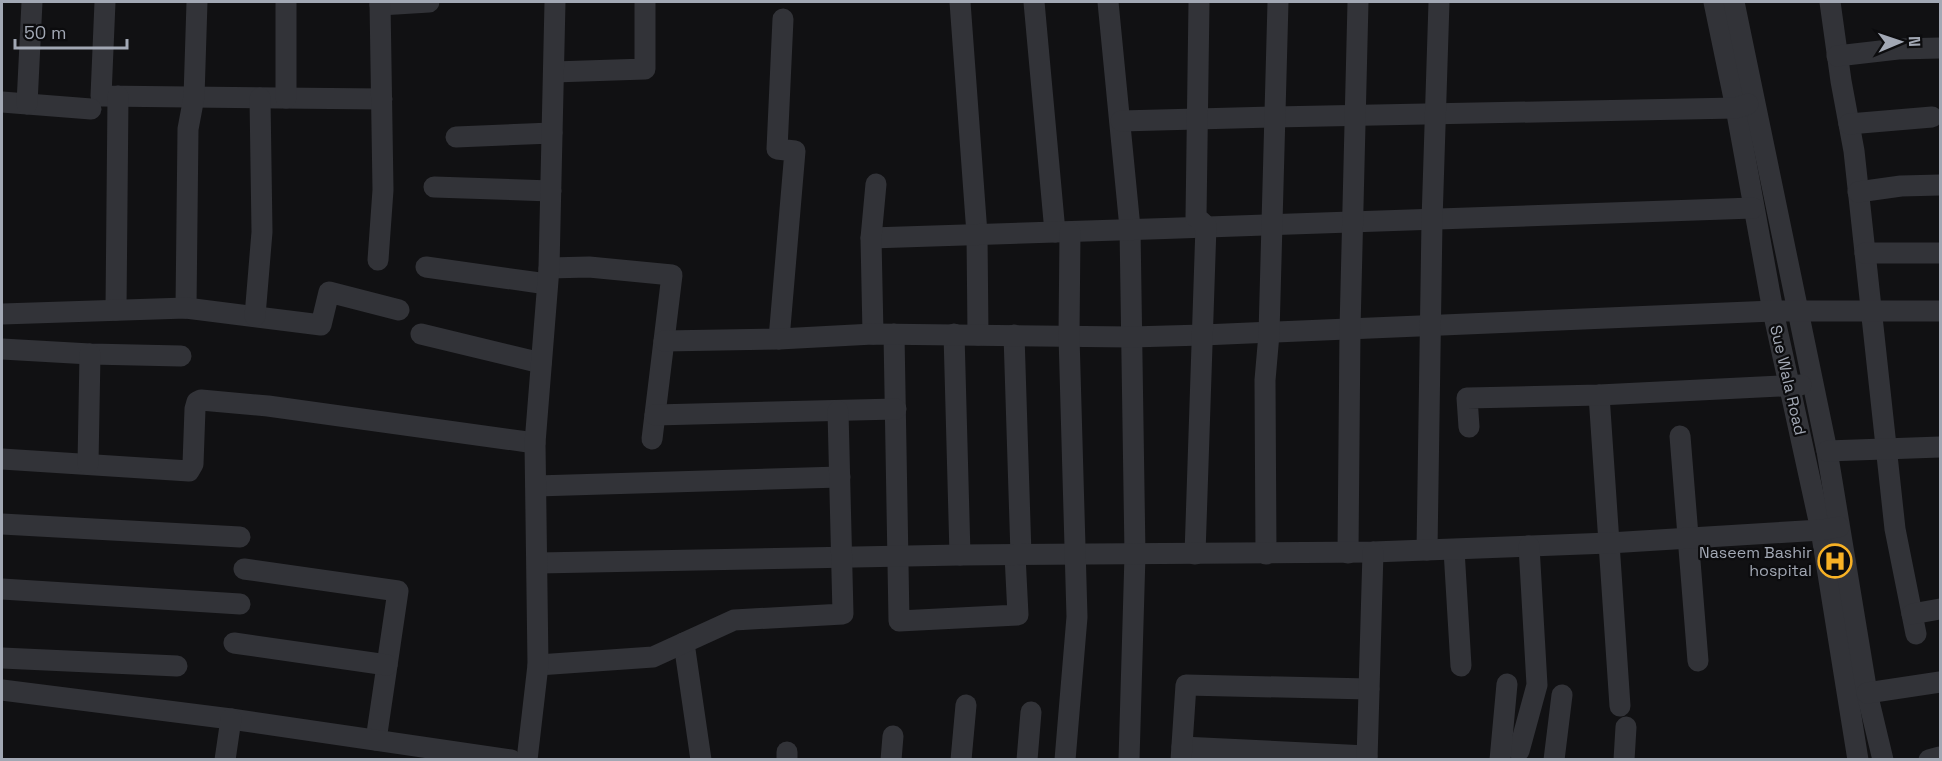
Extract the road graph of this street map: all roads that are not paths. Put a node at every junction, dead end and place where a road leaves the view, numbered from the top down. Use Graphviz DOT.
graph roads {
  1 [pos="33,2"];
  2 [pos="105,2"];
  3 [pos="197,2"];
  4 [pos="286,2"];
  5 [pos="429,2"];
  6 [pos="555,2"];
  7 [pos="645,2"];
  8 [pos="960,2"];
  9 [pos="1034,2"];
  10 [pos="1108,2"];
  11 [pos="1199,2"];
  12 [pos="1278,2"];
  13 [pos="1358,2"];
  14 [pos="1439,2"];
  15 [pos="1714,2"];
  16 [pos="1734,2"];
  17 [pos="1830,2"];
  18 [pos="380,3"];
  19 [pos="783,19"];
  20 [pos="1941,48"];
  21 [pos="1837,56"];
  22 [pos="554,72"];
  23 [pos="118,96"];
  24 [pos="194,97"];
  25 [pos="260,98"];
  26 [pos="286,98"];
  27 [pos="382,99"];
  28 [pos="2,102"];
  29 [pos="27,104"];
  30 [pos="1745,105"];
  31 [pos="91,109"];
  32 [pos="1435,113"];
  33 [pos="1355,115"];
  34 [pos="1274,117"];
  35 [pos="1932,117"];
  36 [pos="1196,119"];
  37 [pos="1121,122"];
  38 [pos="1849,124"];
  39 [pos="552,133"];
  40 [pos="456,137"];
  41 [pos="876,184"];
  42 [pos="1941,185"];
  43 [pos="434,187"];
  44 [pos="551,191"];
  45 [pos="1858,192"];
  46 [pos="1753,208"];
  47 [pos="1432,221"];
  48 [pos="1353,223"];
  49 [pos="1272,225"];
  50 [pos="1206,226"];
  51 [pos="1130,228"];
  52 [pos="1062,232"];
  53 [pos="976,234"];
  54 [pos="871,238"];
  55 [pos="1865,253"];
  56 [pos="1941,253"];
  57 [pos="378,260"];
  58 [pos="426,267"];
  59 [pos="548,276"];
  60 [pos="186,308"];
  61 [pos="116,310"];
  62 [pos="399,310"];
  63 [pos="1773,311"];
  64 [pos="1798,311"];
  65 [pos="1941,311"];
  66 [pos="1872,312"];
  67 [pos="2,314"];
  68 [pos="255,316"];
  69 [pos="1430,327"];
  70 [pos="1350,329"];
  71 [pos="421,334"];
  72 [pos="883,334"];
  73 [pos="954,334"];
  74 [pos="978,334"];
  75 [pos="1269,334"];
  76 [pos="1014,335"];
  77 [pos="1203,335"];
  78 [pos="1069,336"];
  79 [pos="1131,337"];
  80 [pos="779,339"];
  81 [pos="664,341"];
  82 [pos="2,349"];
  83 [pos="90,354"];
  84 [pos="181,356"];
  85 [pos="541,363"];
  86 [pos="1813,383"];
  87 [pos="1788,386"];
  88 [pos="1599,395"];
  89 [pos="896,410"];
  90 [pos="838,411"];
  91 [pos="655,416"];
  92 [pos="1469,427"];
  93 [pos="1680,436"];
  94 [pos="652,439"];
  95 [pos="535,443"];
  96 [pos="1941,447"];
  97 [pos="1887,449"];
  98 [pos="1827,451"];
  99 [pos="2,459"];
  100 [pos="88,464"];
  101 [pos="840,477"];
  102 [pos="536,486"];
  103 [pos="2,524"];
  104 [pos="1830,529"];
  105 [pos="240,537"];
  106 [pos="1688,539"];
  107 [pos="1609,543"];
  108 [pos="1529,546"];
  109 [pos="1427,550"];
  110 [pos="1454,550"];
  111 [pos="1348,552"];
  112 [pos="1373,552"];
  113 [pos="1075,554"];
  114 [pos="1195,554"];
  115 [pos="1266,554"];
  116 [pos="960,555"];
  117 [pos="1018,555"];
  118 [pos="1135,555"];
  119 [pos="899,556"];
  120 [pos="842,558"];
  121 [pos="538,563"];
  122 [pos="244,569"];
  123 [pos="2,589"];
  124 [pos="240,604"];
  125 [pos="1941,609"];
  126 [pos="234,643"];
  127 [pos="684,643"];
  128 [pos="2,658"];
  129 [pos="1698,661"];
  130 [pos="387,665"];
  131 [pos="538,665"];
  132 [pos="177,666"];
  133 [pos="1461,666"];
  134 [pos="1941,682"];
  135 [pos="1507,684"];
  136 [pos="1369,689"];
  137 [pos="2,690"];
  138 [pos="1867,693"];
  139 [pos="1562,695"];
  140 [pos="966,705"];
  141 [pos="1620,706"];
  142 [pos="1031,712"];
  143 [pos="231,719"];
  144 [pos="1626,727"];
  145 [pos="893,736"];
  146 [pos="375,740"];
  147 [pos="1181,753"];
  148 [pos="1509,755"];
  149 [pos="1941,757"];
  150 [pos="1367,758"];
  151 [pos="225,759"];
  152 [pos="511,759"];
  153 [pos="527,759"];
  154 [pos="702,759"];
  155 [pos="891,759"];
  156 [pos="961,759"];
  157 [pos="1027,759"];
  158 [pos="1065,759"];
  159 [pos="1129,759"];
  160 [pos="1554,759"];
  161 [pos="1624,759"];
  162 [pos="1858,759"];
  163 [pos="1882,759"];
  164 [pos="1929,759"];
  1 -- 29 [label="street"];
  2 -- 23 [label="street"];
  3 -- 24 [label="street"];
  4 -- 26 [label="street"];
  5 -- 18 [label="street"];
  6 -- 22 [label="street"];
  7 -- 22 [label="street"];
  8 -- 53 [label="street"];
  9 -- 52 [label="street"];
  10 -- 37 [label="street"];
  11 -- 36 [label="street"];
  12 -- 34 [label="street"];
  13 -- 33 [label="street"];
  14 -- 32 [label="street"];
  15 -- 30 [label="street, Sue Wala Road"];
  16 -- 30 [label="street"];
  17 -- 21 [label="street"];
  18 -- 27 [label="street"];
  19 -- 80 [label="street"];
  20 -- 21 [label="street"];
  21 -- 38 [label="street"];
  22 -- 39 [label="street"];
  23 -- 24 [label="street"];
  23 -- 61 [label="street"];
  24 -- 25 [label="street"];
  24 -- 60 [label="street"];
  25 -- 26 [label="street"];
  25 -- 68 [label="street"];
  26 -- 27 [label="street"];
  27 -- 57 [label="street"];
  28 -- 29 [label="street"];
  29 -- 31 [label="street"];
  30 -- 32 [label="street"];
  30 -- 46 [label="street, Sue Wala Road"];
  30 -- 64 [label="street"];
  32 -- 33 [label="street"];
  32 -- 47 [label="street"];
  33 -- 34 [label="street"];
  33 -- 48 [label="street"];
  34 -- 36 [label="street"];
  34 -- 49 [label="street"];
  35 -- 38 [label="street"];
  36 -- 37 [label="street"];
  36 -- 50 [label="street"];
  37 -- 51 [label="street"];
  38 -- 45 [label="street"];
  39 -- 40 [label="street"];
  39 -- 44 [label="street"];
  41 -- 54 [label="street"];
  42 -- 45 [label="street"];
  43 -- 44 [label="street"];
  44 -- 59 [label="street"];
  45 -- 55 [label="street"];
  46 -- 47 [label="street"];
  46 -- 63 [label="street, Sue Wala Road"];
  47 -- 48 [label="street"];
  47 -- 69 [label="street"];
  48 -- 49 [label="street"];
  48 -- 70 [label="street"];
  49 -- 50 [label="street"];
  49 -- 75 [label="street"];
  50 -- 51 [label="street"];
  50 -- 77 [label="street"];
  51 -- 52 [label="street"];
  51 -- 79 [label="street"];
  52 -- 53 [label="street"];
  52 -- 78 [label="street"];
  53 -- 54 [label="street"];
  53 -- 74 [label="street"];
  54 -- 72 [label="street"];
  55 -- 56 [label="street"];
  55 -- 66 [label="street"];
  58 -- 59 [label="street"];
  59 -- 81 [label="street"];
  59 -- 85 [label="street"];
  60 -- 61 [label="street"];
  60 -- 68 [label="street"];
  61 -- 67 [label="street"];
  62 -- 68 [label="street"];
  63 -- 64 [label="street"];
  63 -- 69 [label="street"];
  63 -- 87 [label="street, Sue Wala Road"];
  64 -- 66 [label="street"];
  64 -- 86 [label="street"];
  65 -- 66 [label="street"];
  66 -- 97 [label="street"];
  69 -- 70 [label="street"];
  69 -- 109 [label="street"];
  70 -- 75 [label="street"];
  70 -- 111 [label="street"];
  71 -- 85 [label="street"];
  72 -- 73 [label="street"];
  72 -- 80 [label="street"];
  72 -- 89 [label="street"];
  73 -- 74 [label="street"];
  73 -- 116 [label="street"];
  74 -- 76 [label="street"];
  75 -- 77 [label="street"];
  75 -- 115 [label="street"];
  76 -- 78 [label="street"];
  76 -- 117 [label="street"];
  77 -- 79 [label="street"];
  77 -- 114 [label="street"];
  78 -- 79 [label="street"];
  78 -- 113 [label="street"];
  79 -- 118 [label="street"];
  80 -- 81 [label="street"];
  81 -- 91 [label="street"];
  82 -- 83 [label="street"];
  83 -- 84 [label="street"];
  83 -- 100 [label="street"];
  85 -- 95 [label="street"];
  86 -- 87 [label="street"];
  86 -- 98 [label="street"];
  87 -- 88 [label="street"];
  87 -- 104 [label="street, Sue Wala Road"];
  88 -- 92 [label="street"];
  88 -- 107 [label="street"];
  89 -- 90 [label="street"];
  89 -- 119 [label="street"];
  90 -- 91 [label="street"];
  90 -- 101 [label="street"];
  91 -- 94 [label="street"];
  93 -- 106 [label="street"];
  95 -- 100 [label="street"];
  95 -- 102 [label="street"];
  96 -- 97 [label="street"];
  97 -- 98 [label="street"];
  97 -- 125 [label="street"];
  98 -- 104 [label="street"];
  99 -- 100 [label="street"];
  101 -- 102 [label="street"];
  101 -- 120 [label="street"];
  102 -- 121 [label="street"];
  103 -- 105 [label="street"];
  104 -- 106 [label="street"];
  104 -- 138 [label="street"];
  104 -- 162 [label="street, Sue Wala Road"];
  106 -- 107 [label="street"];
  106 -- 129 [label="street"];
  107 -- 108 [label="street"];
  107 -- 141 [label="street"];
  108 -- 110 [label="street"];
  108 -- 148 [label="street"];
  109 -- 110 [label="street"];
  109 -- 112 [label="street"];
  110 -- 133 [label="street"];
  111 -- 112 [label="street"];
  111 -- 115 [label="street"];
  112 -- 136 [label="street"];
  113 -- 117 [label="street"];
  113 -- 118 [label="street"];
  113 -- 158 [label="street"];
  114 -- 115 [label="street"];
  114 -- 118 [label="street"];
  116 -- 117 [label="street"];
  116 -- 119 [label="street"];
  117 -- 119 [label="street"];
  118 -- 159 [label="street"];
  119 -- 120 [label="street"];
  120 -- 121 [label="street"];
  120 -- 127 [label="street"];
  121 -- 131 [label="street"];
  122 -- 130 [label="street"];
  123 -- 124 [label="street"];
  126 -- 130 [label="street"];
  127 -- 131 [label="street"];
  127 -- 154 [label="street"];
  128 -- 132 [label="street"];
  130 -- 146 [label="street"];
  131 -- 153 [label="street"];
  134 -- 138 [label="street"];
  135 -- 148 [label="street"];
  136 -- 147 [label="street"];
  136 -- 150 [label="street"];
  137 -- 143 [label="street"];
  138 -- 163 [label="street"];
  139 -- 160 [label="street"];
  140 -- 156 [label="street"];
  142 -- 157 [label="street"];
  143 -- 146 [label="street"];
  143 -- 151 [label="street"];
  144 -- 161 [label="street"];
  145 -- 155 [label="street"];
  146 -- 152 [label="street"];
  147 -- 150 [label="street"];
  149 -- 164 [label="street"];
}
